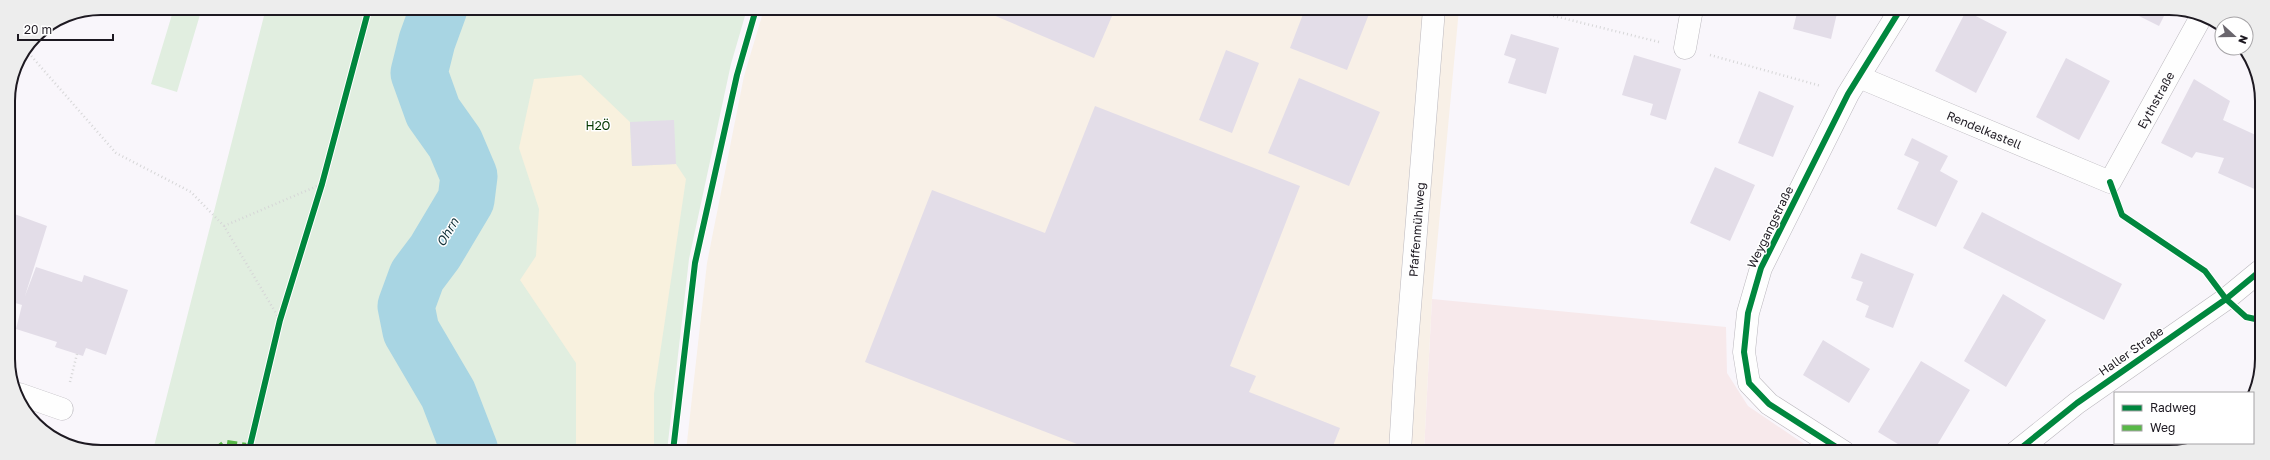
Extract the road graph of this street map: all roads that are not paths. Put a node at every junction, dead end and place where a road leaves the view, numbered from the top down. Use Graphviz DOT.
graph roads {
  1 [pos="1434,15"];
  2 [pos="1691,15"];
  3 [pos="1897,15"];
  4 [pos="2199,21"];
  5 [pos="1685,48"];
  6 [pos="1860,77"];
  7 [pos="2110,182"];
  8 [pos="2255,275"];
  9 [pos="24,396"];
  10 [pos="62,409"];
  11 [pos="1400,445"];
  12 [pos="1833,445"];
  13 [pos="2025,445"];
  1 -- 11 [label="street, Pfaffenmühlweg"];
  2 -- 5 [label="street"];
  3 -- 6 [label="street, Weygangstraße"];
  4 -- 7 [label="street, Eythstraße"];
  6 -- 7 [label="street, Rendelkastell"];
  6 -- 12 [label="street, Weygangstraße"];
  8 -- 13 [label="street, Haller Straße"];
  9 -- 10 [label="street"];
}
